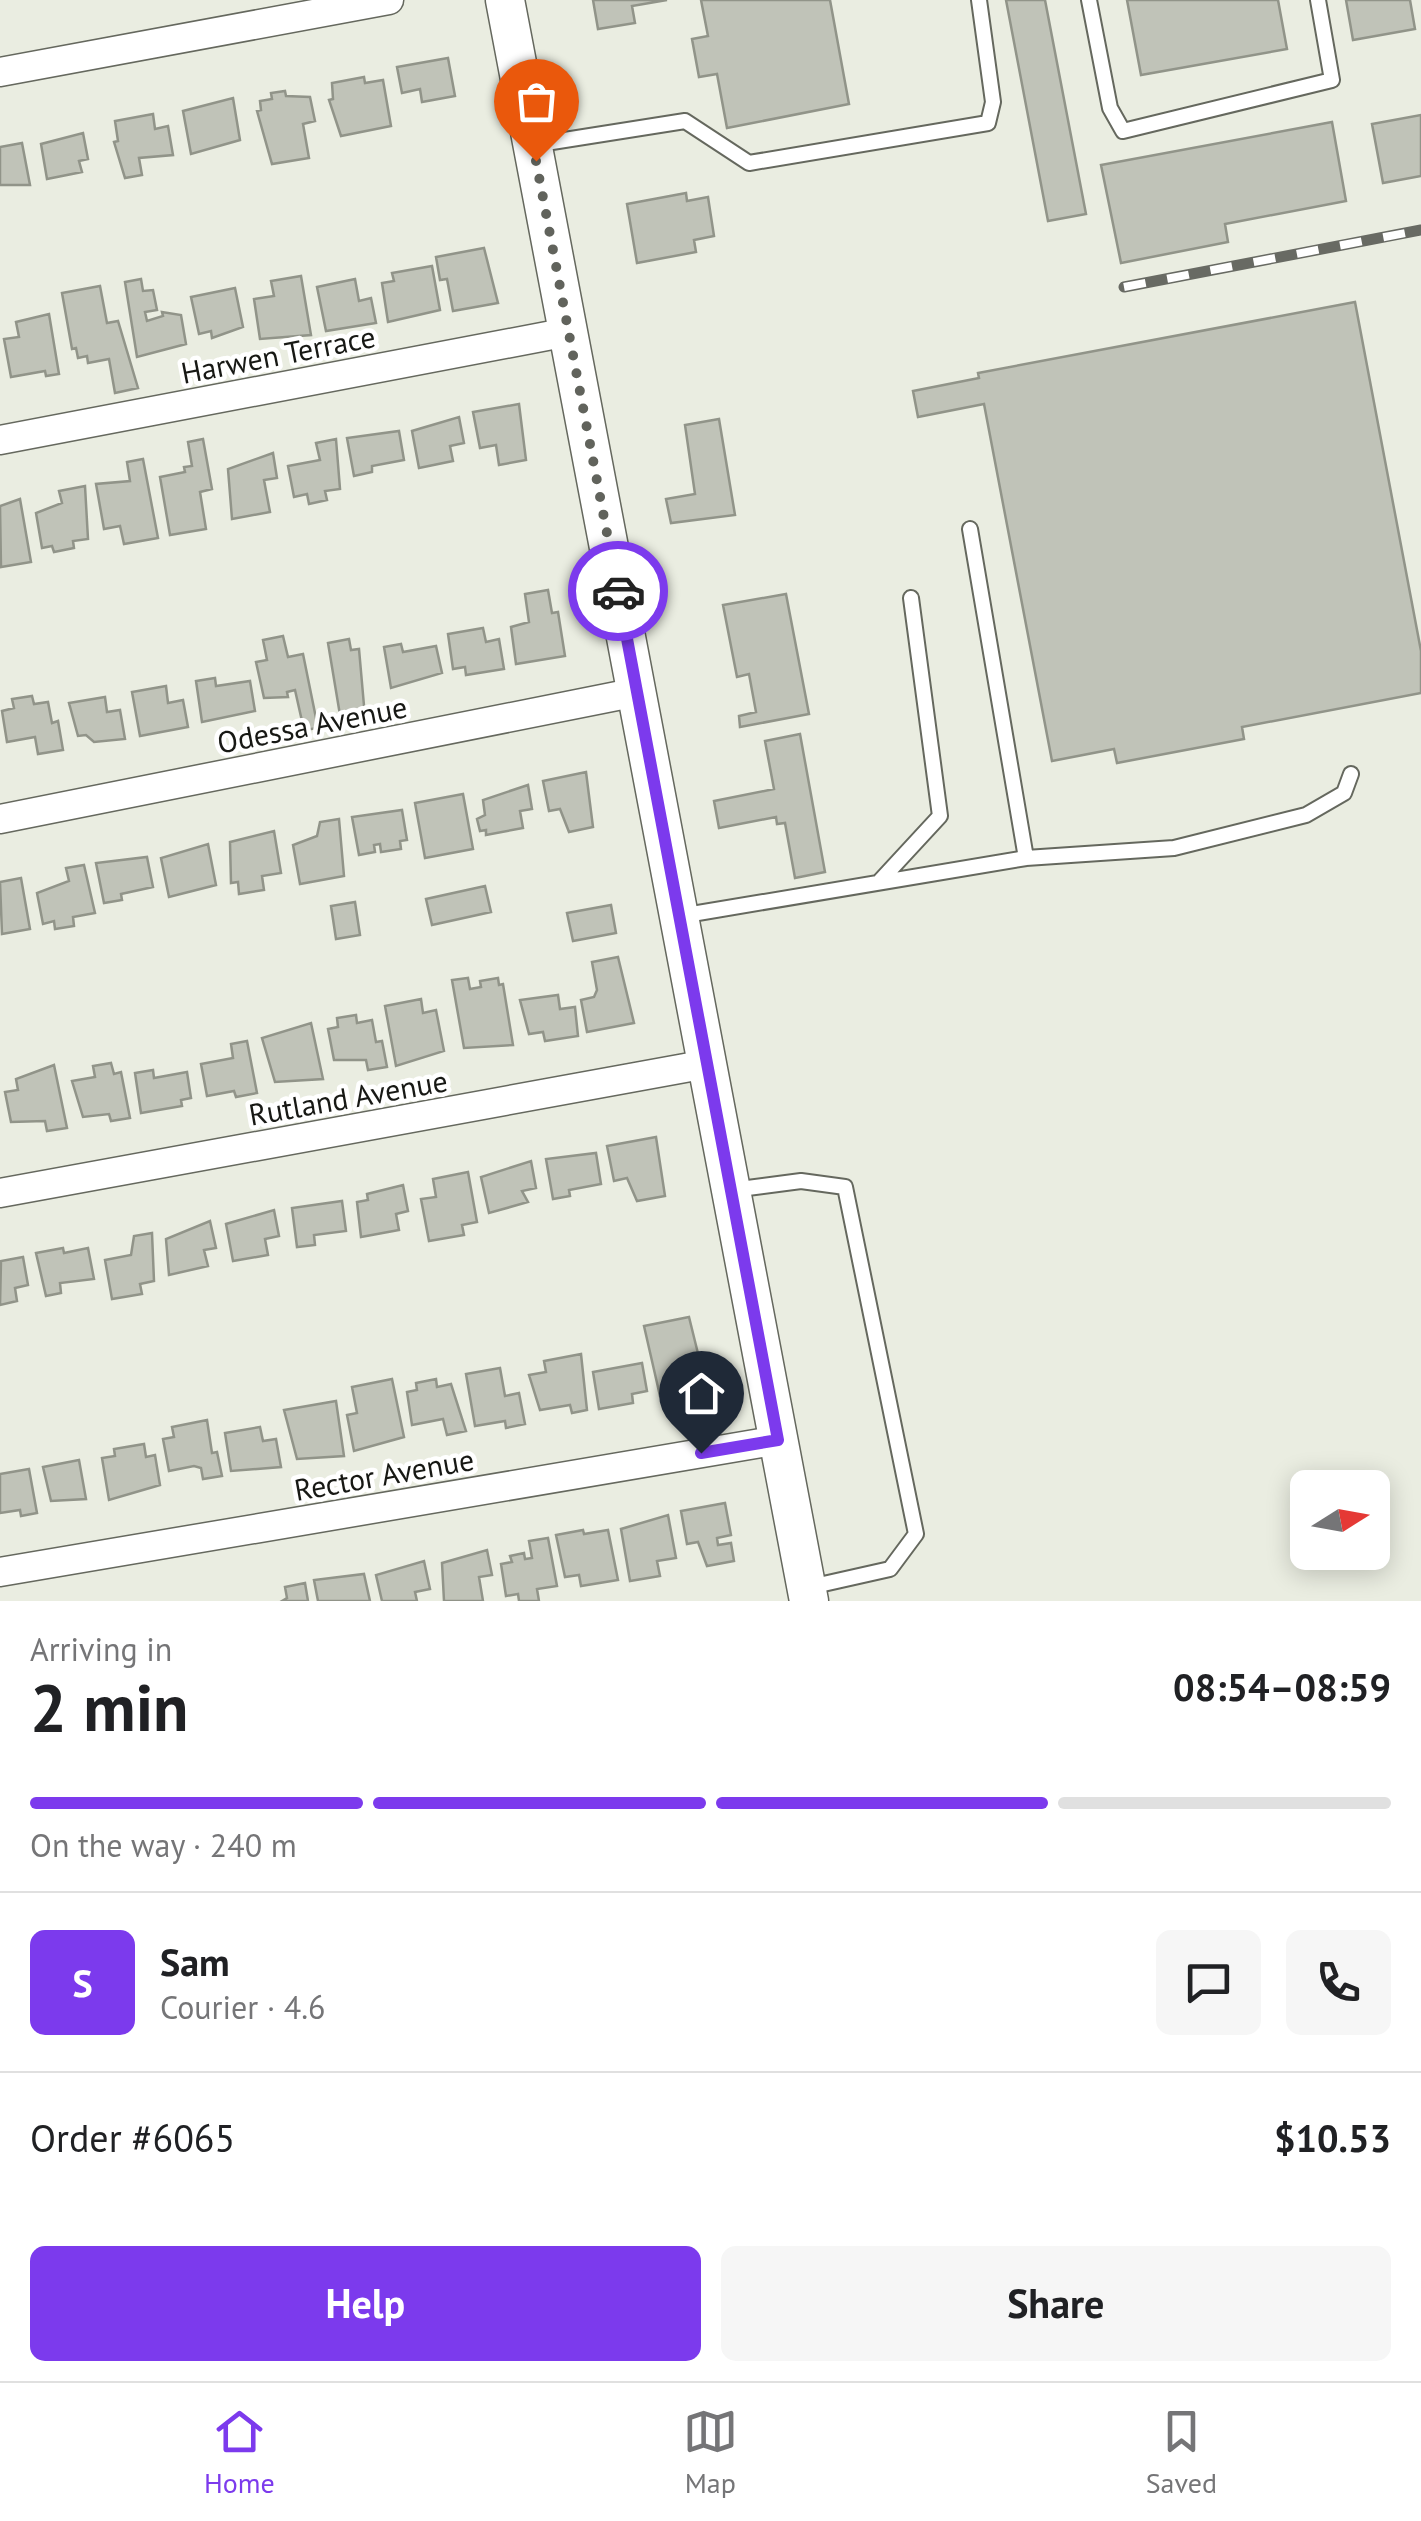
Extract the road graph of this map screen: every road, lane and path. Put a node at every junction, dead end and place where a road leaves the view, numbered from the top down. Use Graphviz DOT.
graph roads {
  1 [pos="388,0"];
  2 [pos="505,0"];
  3 [pos="979,0"];
  4 [pos="1088,0"];
  5 [pos="1318,0"];
  6 [pos="0,72"];
  7 [pos="533,145"];
  8 [pos="568,332"];
  9 [pos="0,440"];
  10 [pos="970,529"];
  11 [pos="911,598"];
  12 [pos="637,692"];
  13 [pos="1352,774"];
  14 [pos="0,819"];
  15 [pos="1026,858"];
  16 [pos="878,883"];
  17 [pos="679,916"];
  18 [pos="707,1064"];
  19 [pos="731,1190"];
  20 [pos="0,1193"];
  21 [pos="778,1440"];
  22 [pos="0,1572"];
  23 [pos="808,1594"];
  1 -- 6 [label="street"];
  2 -- 7 [label="main road"];
  3 -- 7 [label="lane"];
  4 -- 5 [label="lane"];
  7 -- 8 [label="main road"];
  8 -- 9 [label="street, Harwen Terrace"];
  8 -- 12 [label="main road"];
  10 -- 15 [label="lane"];
  11 -- 16 [label="lane"];
  12 -- 14 [label="street, Odessa Avenue"];
  12 -- 17 [label="main road"];
  13 -- 15 [label="lane"];
  15 -- 16 [label="lane"];
  16 -- 17 [label="lane"];
  17 -- 18 [label="main road"];
  18 -- 19 [label="main road"];
  18 -- 20 [label="street, Rutland Avenue"];
  19 -- 21 [label="main road"];
  19 -- 23 [label="lane"];
  21 -- 22 [label="street, Rector Avenue"];
  21 -- 23 [label="main road"];
}
